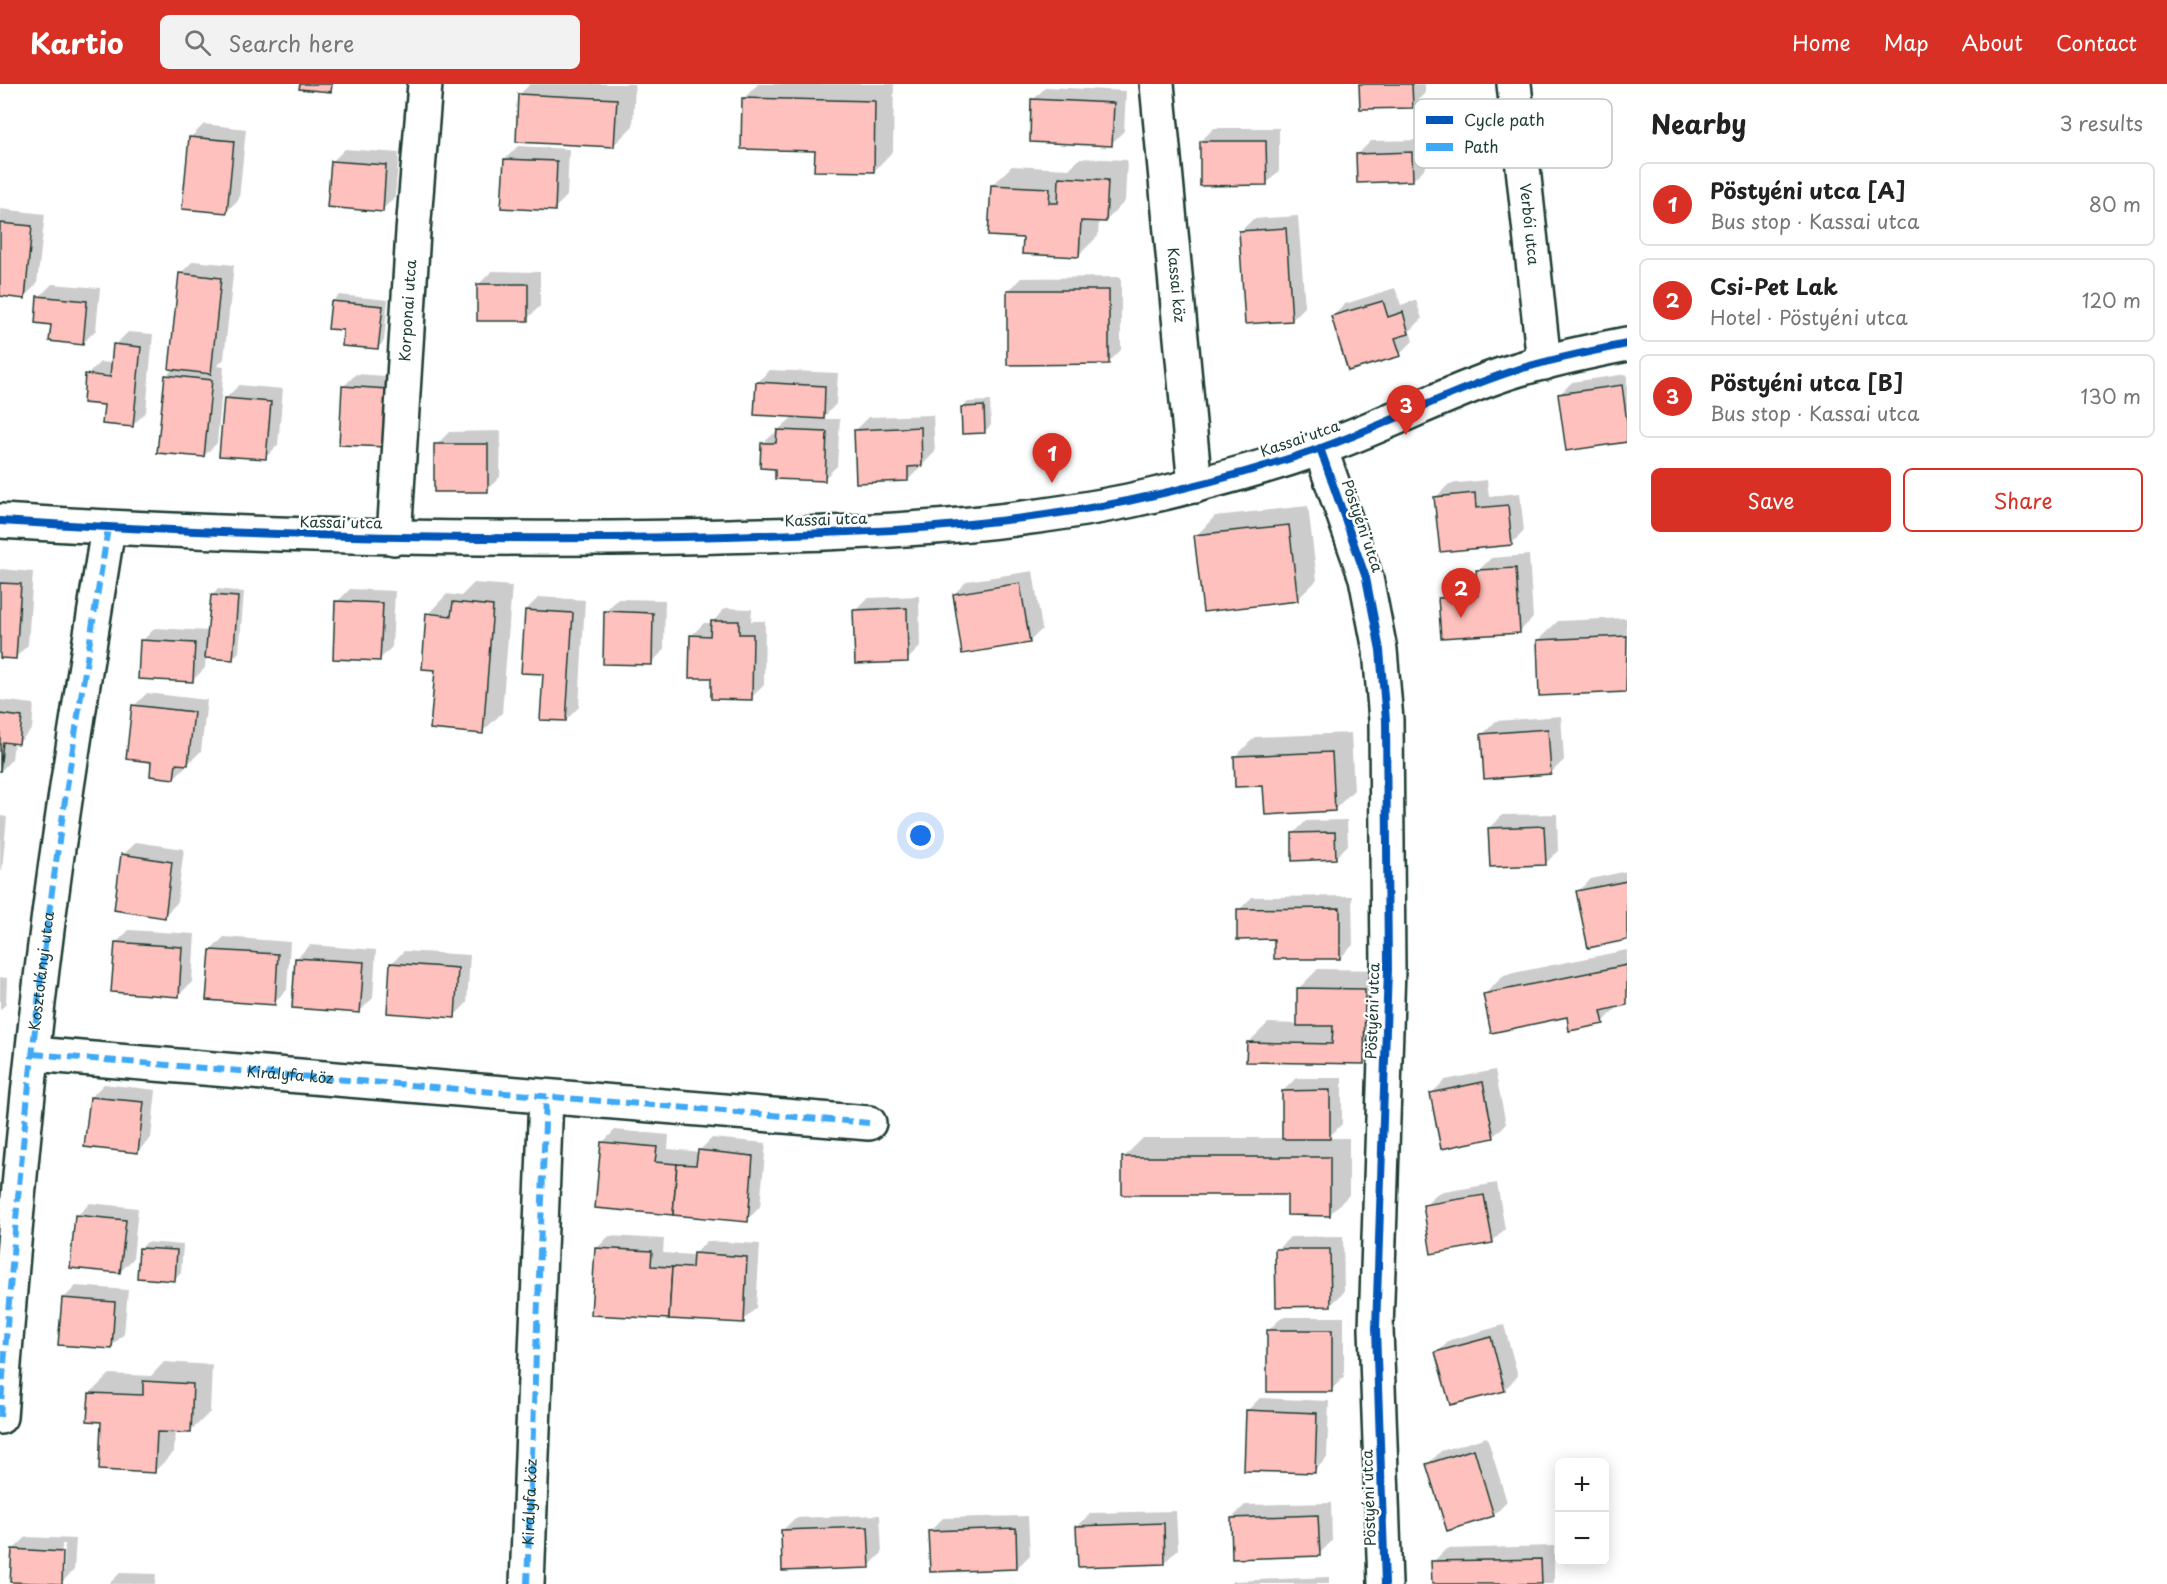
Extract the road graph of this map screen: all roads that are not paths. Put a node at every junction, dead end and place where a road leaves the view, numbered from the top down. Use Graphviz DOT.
graph roads {
  1 [pos="425,84"];
  2 [pos="1157,84"];
  3 [pos="1514,84"];
  4 [pos="1516,99"];
  5 [pos="1523,168"];
  6 [pos="1627,344"];
  7 [pos="1544,363"];
  8 [pos="1320,448"];
  9 [pos="1195,486"];
  10 [pos="0,521"];
  11 [pos="108,528"];
  12 [pos="394,538"];
  13 [pos="33,1054"];
  14 [pos="546,1097"];
  15 [pos="869,1123"];
  16 [pos="0,1417"];
  17 [pos="526,1584"];
  18 [pos="1385,1584"];
  1 -- 12 [label="street, Korponai utca"];
  2 -- 9 [label="street, Kassai köz"];
  3 -- 4 [label="street, Verbói utca"];
  5 -- 7 [label="street, Verbói utca"];
  6 -- 7 [label="street, Kassai utca"];
  7 -- 8 [label="street, Kassai utca"];
  8 -- 9 [label="street, Kassai utca"];
  8 -- 18 [label="street, Pöstyéni utca"];
  9 -- 12 [label="street, Kassai utca"];
  10 -- 11 [label="street, Kassai utca"];
  11 -- 12 [label="street, Kassai utca"];
  11 -- 13 [label="street, Kosztolányi utca"];
  13 -- 14 [label="street, Királyfa köz"];
  13 -- 16 [label="street, Kosztolányi utca"];
  14 -- 15 [label="street, Királyfa köz"];
  14 -- 17 [label="street, Királyfa köz"];
}
